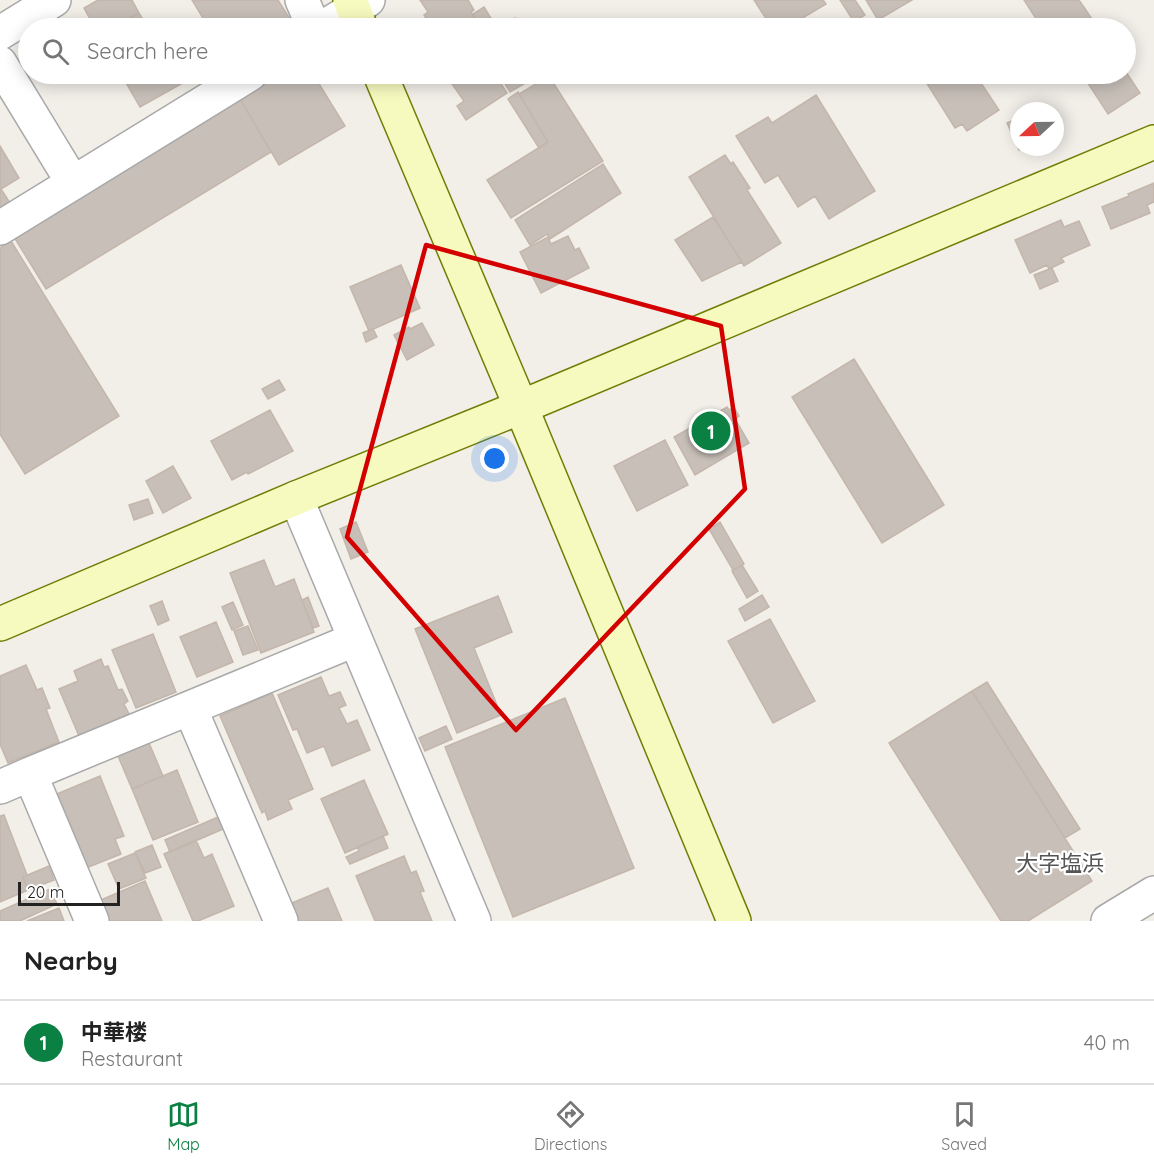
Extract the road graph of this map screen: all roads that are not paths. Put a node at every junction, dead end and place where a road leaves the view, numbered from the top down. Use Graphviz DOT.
graph roads {
  1 [pos="54,0"];
  2 [pos="302,0"];
  3 [pos="358,9"];
  4 [pos="25,18"];
  5 [pos="310,18"];
  6 [pos="341,18"];
  7 [pos="18,22"];
  8 [pos="0,33"];
  9 [pos="0,63"];
  10 [pos="234,84"];
  11 [pos="384,84"];
  12 [pos="1154,142"];
  13 [pos="73,183"];
  14 [pos="0,228"];
  15 [pos="521,407"];
  16 [pos="296,498"];
  17 [pos="0,624"];
  18 [pos="354,640"];
  19 [pos="190,708"];
  20 [pos="30,774"];
  21 [pos="0,787"];
  22 [pos="1154,893"];
  23 [pos="92,921"];
  24 [pos="281,921"];
  25 [pos="474,921"];
  26 [pos="734,921"];
  27 [pos="1108,921"];
  1 -- 4 [label="street"];
  2 -- 5 [label="street"];
  3 -- 6 [label="street"];
  7 -- 8 [label="street"];
  9 -- 13 [label="street"];
  10 -- 13 [label="street"];
  11 -- 15 [label="street"];
  12 -- 15 [label="street"];
  13 -- 14 [label="street"];
  15 -- 16 [label="street"];
  15 -- 26 [label="street"];
  16 -- 17 [label="street"];
  16 -- 18 [label="street"];
  18 -- 19 [label="street"];
  18 -- 25 [label="street"];
  19 -- 20 [label="street"];
  19 -- 24 [label="street"];
  20 -- 21 [label="street"];
  20 -- 23 [label="street"];
  22 -- 27 [label="street"];
}
